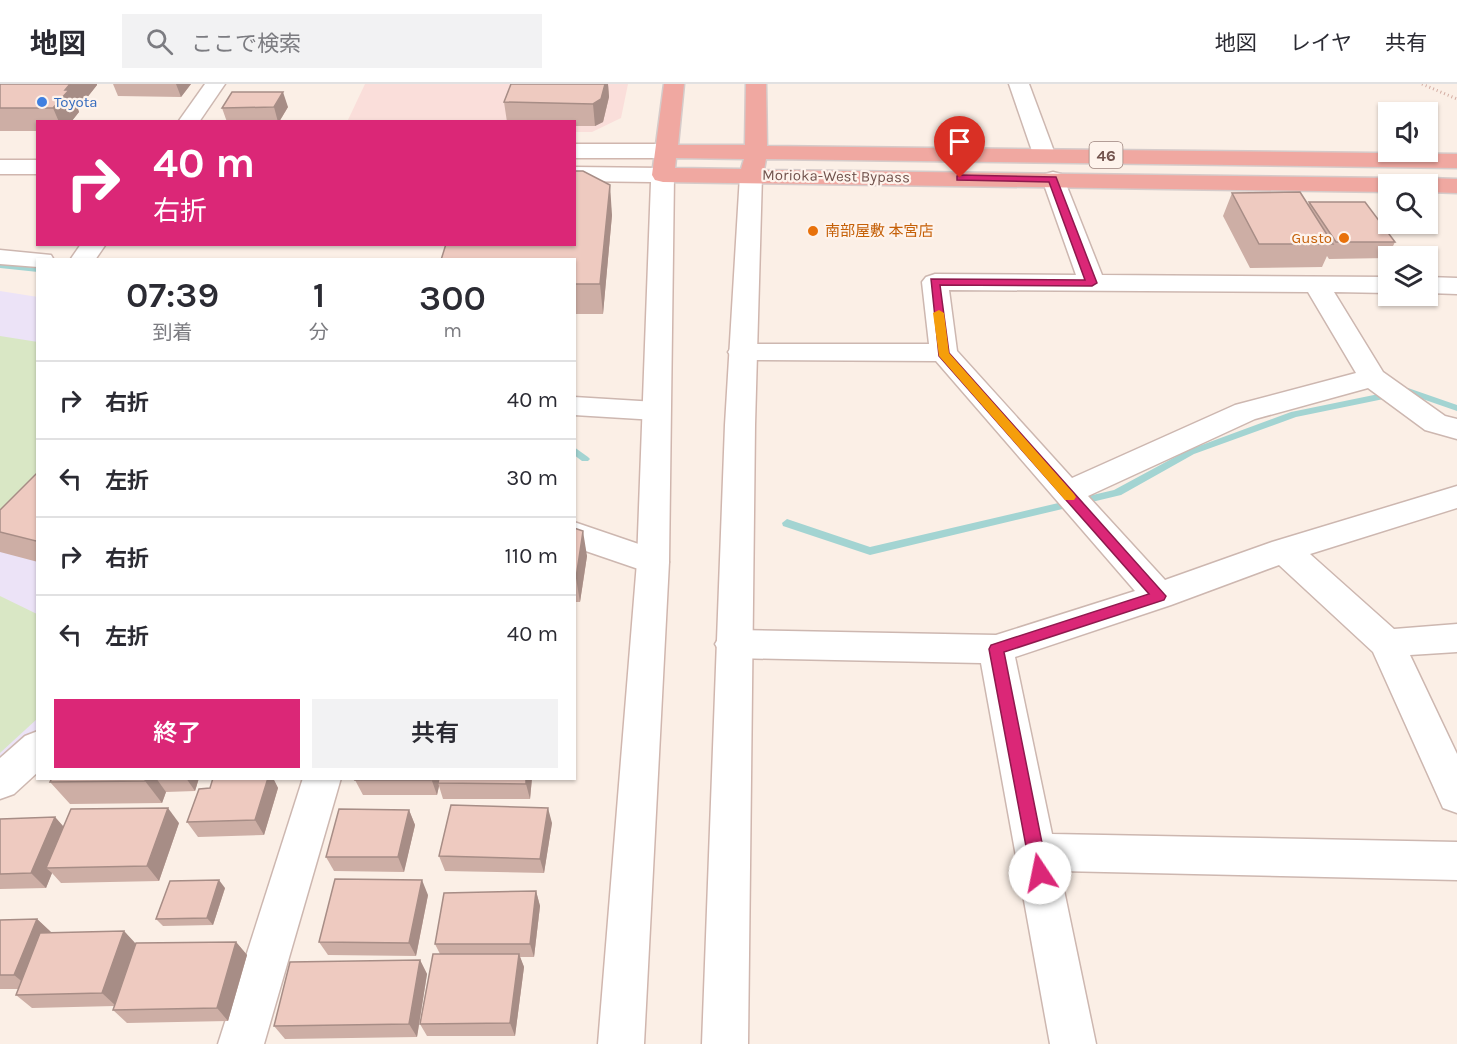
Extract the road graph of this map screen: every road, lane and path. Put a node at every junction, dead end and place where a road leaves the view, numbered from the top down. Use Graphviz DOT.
graph roads {
  1 [pos="215,84"];
  2 [pos="674,84"];
  3 [pos="756,84"];
  4 [pos="1019,84"];
  5 [pos="1422,84"];
  6 [pos="1457,99"];
  7 [pos="189,120"];
  8 [pos="0,147"];
  9 [pos="36,147"];
  10 [pos="576,151"];
  11 [pos="1044,154"];
  12 [pos="1457,161"];
  13 [pos="664,163"];
  14 [pos="754,164"];
  15 [pos="0,167"];
  16 [pos="36,167"];
  17 [pos="576,174"];
  18 [pos="1053,179"];
  19 [pos="1378,185"];
  20 [pos="1438,185"];
  21 [pos="1457,186"];
  22 [pos="0,256"];
  23 [pos="36,259"];
  24 [pos="1092,283"];
  25 [pos="1317,285"];
  26 [pos="1378,285"];
  27 [pos="1438,285"];
  28 [pos="1457,286"];
  29 [pos="742,351"];
  30 [pos="944,353"];
  31 [pos="1372,378"];
  32 [pos="576,406"];
  33 [pos="656,411"];
  34 [pos="1457,429"];
  35 [pos="1066,493"];
  36 [pos="1457,497"];
  37 [pos="576,535"];
  38 [pos="1284,550"];
  39 [pos="653,562"];
  40 [pos="1159,596"];
  41 [pos="1457,638"];
  42 [pos="1387,643"];
  43 [pos="733,644"];
  44 [pos="996,649"];
  45 [pos="36,749"];
  46 [pos="321,780"];
  47 [pos="0,782"];
  48 [pos="1457,796"];
  49 [pos="1035,852"];
  50 [pos="1457,861"];
  51 [pos="241,1044"];
  52 [pos="621,1044"];
  53 [pos="726,1044"];
  54 [pos="1072,1044"];
  1 -- 7 [label="street"];
  2 -- 13 [label="highway"];
  3 -- 14 [label="highway, Morioka-West Bypass"];
  4 -- 11 [label="street"];
  5 -- 6 [label="path"];
  8 -- 9 [label="street"];
  10 -- 13 [label="street"];
  11 -- 12 [label="highway, Morioka-West Bypass / 46"];
  11 -- 14 [label="highway, Morioka-West Bypass / 46"];
  13 -- 14 [label="highway, Morioka-West Bypass / 46"];
  13 -- 17 [label="street"];
  13 -- 33 [label="street"];
  14 -- 18 [label="highway, Morioka-West Bypass / 46"];
  14 -- 29 [label="street"];
  15 -- 16 [label="street"];
  18 -- 19 [label="highway, Morioka-West Bypass / 46"];
  18 -- 24 [label="street"];
  20 -- 21 [label="highway"];
  22 -- 23 [label="street"];
  24 -- 25 [label="street"];
  24 -- 30 [label="street"];
  25 -- 26 [label="street"];
  25 -- 31 [label="street"];
  27 -- 28 [label="street"];
  29 -- 30 [label="street"];
  29 -- 43 [label="street"];
  30 -- 35 [label="street"];
  31 -- 34 [label="street"];
  31 -- 35 [label="street"];
  32 -- 33 [label="street"];
  33 -- 39 [label="street"];
  35 -- 40 [label="street"];
  36 -- 38 [label="street"];
  37 -- 39 [label="street"];
  38 -- 40 [label="street"];
  38 -- 42 [label="street"];
  39 -- 52 [label="street"];
  40 -- 44 [label="street"];
  41 -- 42 [label="street"];
  42 -- 48 [label="street"];
  43 -- 44 [label="street"];
  43 -- 53 [label="street"];
  44 -- 49 [label="street"];
  45 -- 47 [label="street"];
  46 -- 51 [label="street"];
  49 -- 50 [label="street"];
  49 -- 54 [label="street"];
}
